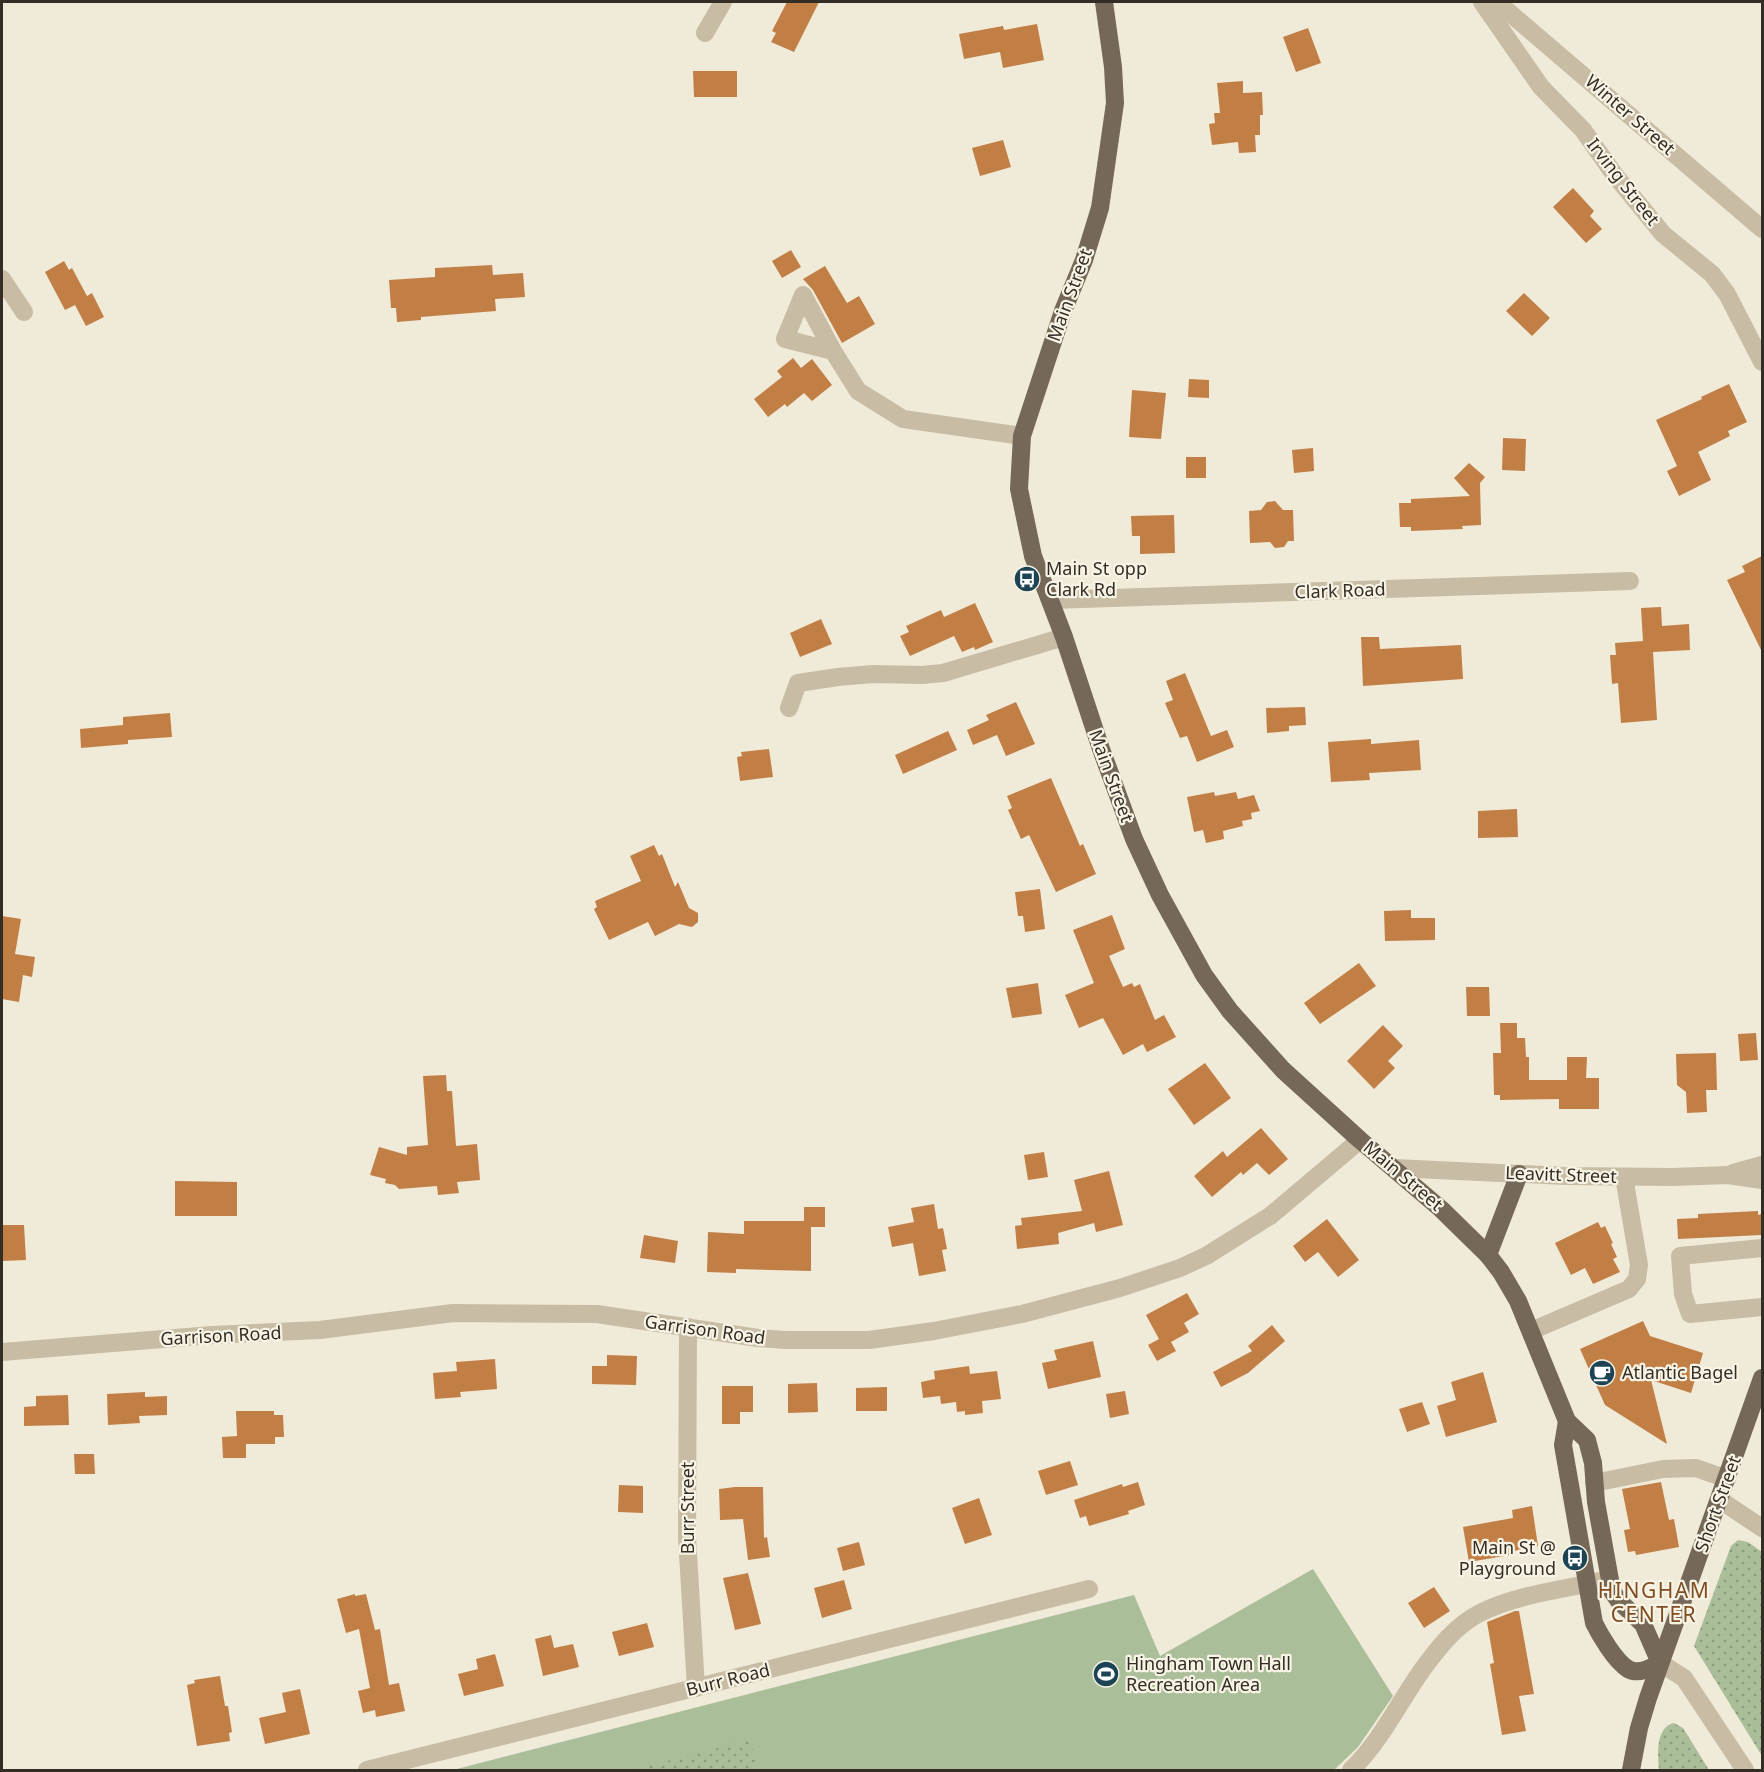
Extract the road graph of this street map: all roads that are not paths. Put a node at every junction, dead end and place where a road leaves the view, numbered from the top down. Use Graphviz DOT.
graph roads {
  1 [pos="723,2"];
  2 [pos="1104,2"];
  3 [pos="1482,2"];
  4 [pos="1497,2"];
  5 [pos="705,33"];
  6 [pos="1762,229"];
  7 [pos="2,279"];
  8 [pos="24,312"];
  9 [pos="833,351"];
  10 [pos="1762,362"];
  11 [pos="1022,436"];
  12 [pos="1630,581"];
  13 [pos="1051,600"];
  14 [pos="1064,637"];
  15 [pos="789,708"];
  16 [pos="1360,1140"];
  17 [pos="1762,1165"];
  18 [pos="1394,1168"];
  19 [pos="1519,1174"];
  20 [pos="1728,1175"];
  21 [pos="1624,1177"];
  22 [pos="1762,1180"];
  23 [pos="1762,1248"];
  24 [pos="1488,1255"];
  25 [pos="1762,1307"];
  26 [pos="688,1327"];
  27 [pos="1531,1331"];
  28 [pos="2,1352"];
  29 [pos="1762,1378"];
  30 [pos="1567,1421"];
  31 [pos="1727,1479"];
  32 [pos="1594,1483"];
  33 [pos="1570,1487"];
  34 [pos="1720,1500"];
  35 [pos="1762,1528"];
  36 [pos="1609,1579"];
  37 [pos="1587,1584"];
  38 [pos="1089,1589"];
  39 [pos="1660,1663"];
  40 [pos="696,1688"];
  41 [pos="367,1770"];
  42 [pos="1351,1770"];
  43 [pos="1631,1770"];
  44 [pos="1745,1770"];
  1 -- 5 [label="street"];
  2 -- 11 [label="main road, Main Street"];
  3 -- 10 [label="street, Irving Street"];
  4 -- 6 [label="street, Winter Street"];
  7 -- 8 [label="street"];
  9 -- 11 [label="street"];
  11 -- 13 [label="main road, Main Street"];
  12 -- 13 [label="street, Clark Road"];
  13 -- 14 [label="main road, Main Street"];
  14 -- 15 [label="street"];
  14 -- 16 [label="main road, Main Street"];
  16 -- 18 [label="main road, Main Street"];
  16 -- 26 [label="street, Garrison Road"];
  17 -- 20 [label="street, Leavitt Street"];
  18 -- 19 [label="street, Leavitt Street"];
  18 -- 24 [label="main road, Main Street"];
  19 -- 21 [label="street, Leavitt Street"];
  19 -- 24 [label="main road"];
  20 -- 21 [label="street, Leavitt Street"];
  20 -- 22 [label="street, Leavitt Street"];
  21 -- 27 [label="street"];
  23 -- 25 [label="street"];
  24 -- 27 [label="main road, Main Street"];
  26 -- 28 [label="street, Garrison Road"];
  26 -- 40 [label="street, Burr Street"];
  27 -- 30 [label="main road, Main Street"];
  29 -- 31 [label="main road, Short Street"];
  30 -- 32 [label="main road, Main Street"];
  30 -- 33 [label="main road, Main Street"];
  31 -- 32 [label="street"];
  31 -- 34 [label="main road, Short Street"];
  32 -- 33 [label="main road"];
  32 -- 36 [label="main road, Main Street"];
  33 -- 37 [label="main road, Main Street"];
  34 -- 35 [label="street"];
  34 -- 39 [label="main road, Short Street"];
  36 -- 37 [label="street"];
  36 -- 39 [label="main road, Main Street"];
  37 -- 39 [label="main road, Main Street"];
  37 -- 42 [label="street"];
  38 -- 40 [label="street, Burr Road"];
  39 -- 43 [label="main road"];
  39 -- 44 [label="street"];
  40 -- 41 [label="street, Burr Road"];
}
